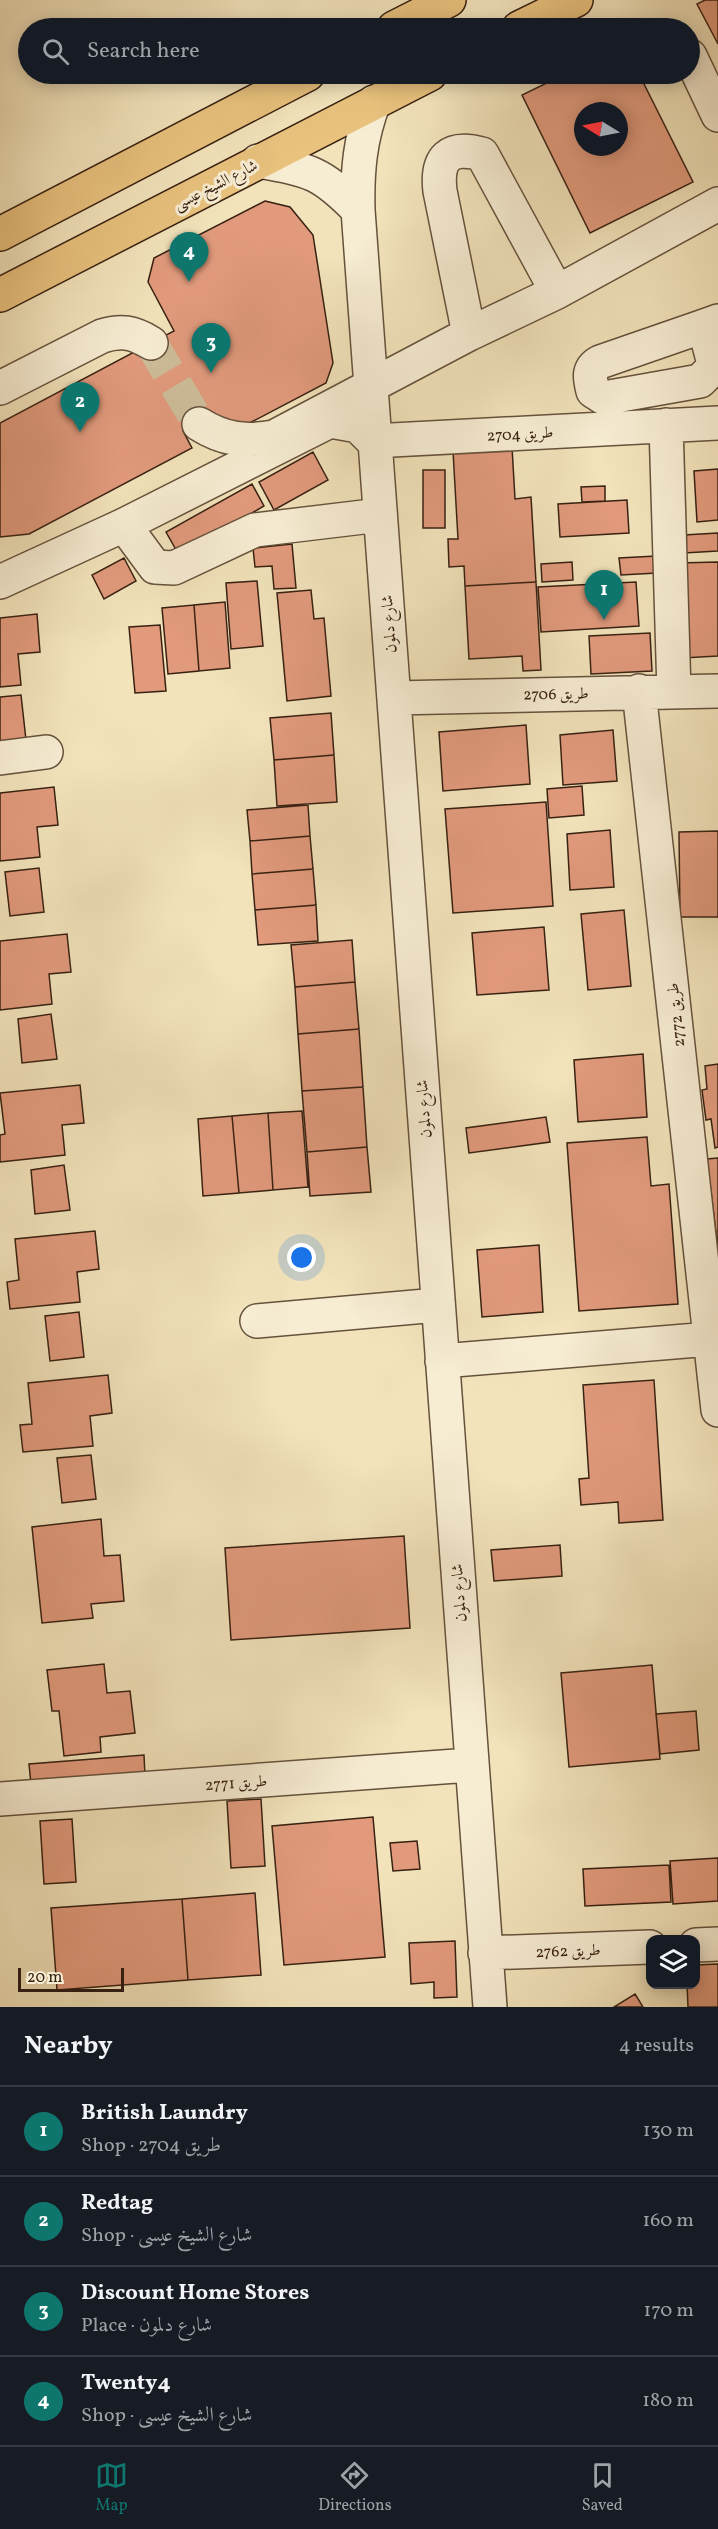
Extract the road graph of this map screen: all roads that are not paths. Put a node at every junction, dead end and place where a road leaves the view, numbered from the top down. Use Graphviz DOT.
graph roads {
  1 [pos="449,0"];
  2 [pos="576,0"];
  3 [pos="414,18"];
  4 [pos="539,18"];
  5 [pos="700,77"];
  6 [pos="289,84"];
  7 [pos="410,84"];
  8 [pos="374,102"];
  9 [pos="718,115"];
  10 [pos="258,161"];
  11 [pos="718,204"];
  12 [pos="358,210"];
  13 [pos="0,234"];
  14 [pos="557,292"];
  15 [pos="0,295"];
  16 [pos="469,334"];
  17 [pos="151,343"];
  18 [pos="369,386"];
  19 [pos="0,388"];
  20 [pos="718,423"];
  21 [pos="199,424"];
  22 [pos="666,425"];
  23 [pos="374,441"];
  24 [pos="380,515"];
  25 [pos="124,525"];
  26 [pos="0,582"];
  27 [pos="639,691"];
  28 [pos="718,691"];
  29 [pos="674,692"];
  30 [pos="394,698"];
  31 [pos="46,752"];
  32 [pos="0,758"];
  33 [pos="437,1305"];
  34 [pos="257,1321"];
  35 [pos="710,1339"];
  36 [pos="442,1361"];
  37 [pos="718,1410"];
  38 [pos="470,1765"];
  39 [pos="1,1795"];
  40 [pos="718,1944"];
  41 [pos="700,1945"];
  42 [pos="646,1947"];
  43 [pos="485,1953"];
  44 [pos="490,2007"];
  1 -- 3 [label="main road"];
  2 -- 4 [label="main road"];
  5 -- 9 [label="street"];
  6 -- 13 [label="main road"];
  7 -- 8 [label="main road, شارع الشيخ عيسى"];
  8 -- 10 [label="main road, شارع الشيخ عيسى"];
  8 -- 12 [label="street, شارع دلمون"];
  10 -- 12 [label="street"];
  10 -- 15 [label="main road, شارع الشيخ عيسى"];
  11 -- 14 [label="street"];
  12 -- 18 [label="street, شارع دلمون"];
  14 -- 16 [label="street"];
  14 -- 16 [label="street"];
  16 -- 18 [label="street"];
  17 -- 19 [label="street"];
  18 -- 21 [label="street"];
  18 -- 23 [label="street, شارع دلمون"];
  20 -- 22 [label="street, طريق 2704"];
  22 -- 23 [label="street, طريق 2704"];
  22 -- 29 [label="street"];
  23 -- 24 [label="street, شارع دلمون"];
  23 -- 25 [label="street"];
  24 -- 25 [label="street"];
  24 -- 30 [label="street, شارع دلمون"];
  25 -- 26 [label="street"];
  27 -- 29 [label="street, طريق 2706"];
  27 -- 30 [label="street, طريق 2706"];
  27 -- 35 [label="street, طريق 2772"];
  28 -- 29 [label="street, طريق 2706"];
  30 -- 33 [label="street, شارع دلمون"];
  31 -- 32 [label="street"];
  33 -- 34 [label="street"];
  33 -- 36 [label="street, شارع دلمون"];
  35 -- 36 [label="street"];
  35 -- 37 [label="street, طريق 2772"];
  36 -- 38 [label="street, شارع دلمون"];
  38 -- 39 [label="street, طريق 2771"];
  38 -- 43 [label="street, شارع دلمون"];
  40 -- 41 [label="street"];
  42 -- 43 [label="street, طريق 2762"];
  43 -- 44 [label="street, شارع دلمون"];
}
